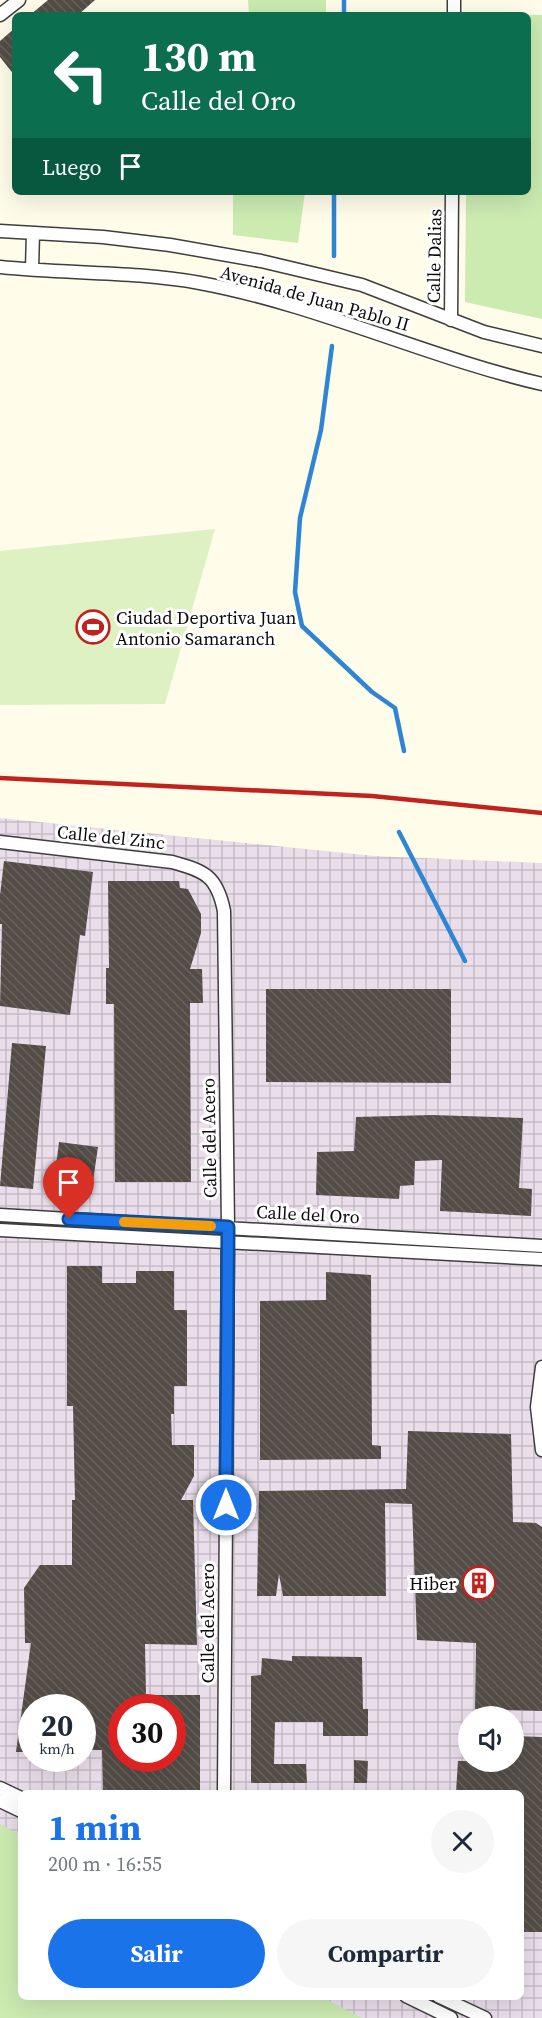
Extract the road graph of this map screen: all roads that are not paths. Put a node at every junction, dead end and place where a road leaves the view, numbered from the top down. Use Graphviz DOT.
graph roads {
  1 [pos="19,0"];
  2 [pos="0,15"];
  3 [pos="452,195"];
  4 [pos="0,231"];
  5 [pos="33,233"];
  6 [pos="0,267"];
  7 [pos="32,269"];
  8 [pos="451,320"];
  9 [pos="542,346"];
  10 [pos="542,384"];
  11 [pos="0,842"];
  12 [pos="214,880"];
  13 [pos="0,1215"];
  14 [pos="228,1227"];
  15 [pos="0,1230"];
  16 [pos="228,1242"];
  17 [pos="542,1246"];
  18 [pos="542,1259"];
  19 [pos="542,1367"];
  20 [pos="542,1450"];
  21 [pos="0,1788"];
  22 [pos="224,1790"];
  23 [pos="18,1797"];
  24 [pos="0,1800"];
  25 [pos="18,1809"];
  26 [pos="414,2000"];
  27 [pos="446,2000"];
  28 [pos="451,2018"];
  29 [pos="484,2018"];
  1 -- 2 [label="street"];
  3 -- 8 [label="street, Calle Dalias"];
  4 -- 5 [label="street, Avenida de Juan Pablo II"];
  5 -- 7 [label="street"];
  5 -- 8 [label="street, Avenida de Juan Pablo II"];
  6 -- 7 [label="street, Avenida de Juan Pablo II"];
  7 -- 10 [label="street, Avenida de Juan Pablo II"];
  8 -- 9 [label="street, Avenida de Juan Pablo II"];
  11 -- 12 [label="street, Calle del Zinc"];
  12 -- 14 [label="street, Calle del Acero"];
  13 -- 14 [label="street, Calle del Oro"];
  14 -- 16 [label="street, Calle del Acero"];
  14 -- 17 [label="street, Calle del Oro"];
  15 -- 16 [label="street, Calle del Oro"];
  16 -- 18 [label="street, Calle del Oro"];
  16 -- 22 [label="street, Calle del Acero"];
  19 -- 20 [label="street"];
  21 -- 23 [label="street"];
  24 -- 25 [label="street"];
  26 -- 28 [label="street"];
  27 -- 29 [label="street"];
}
